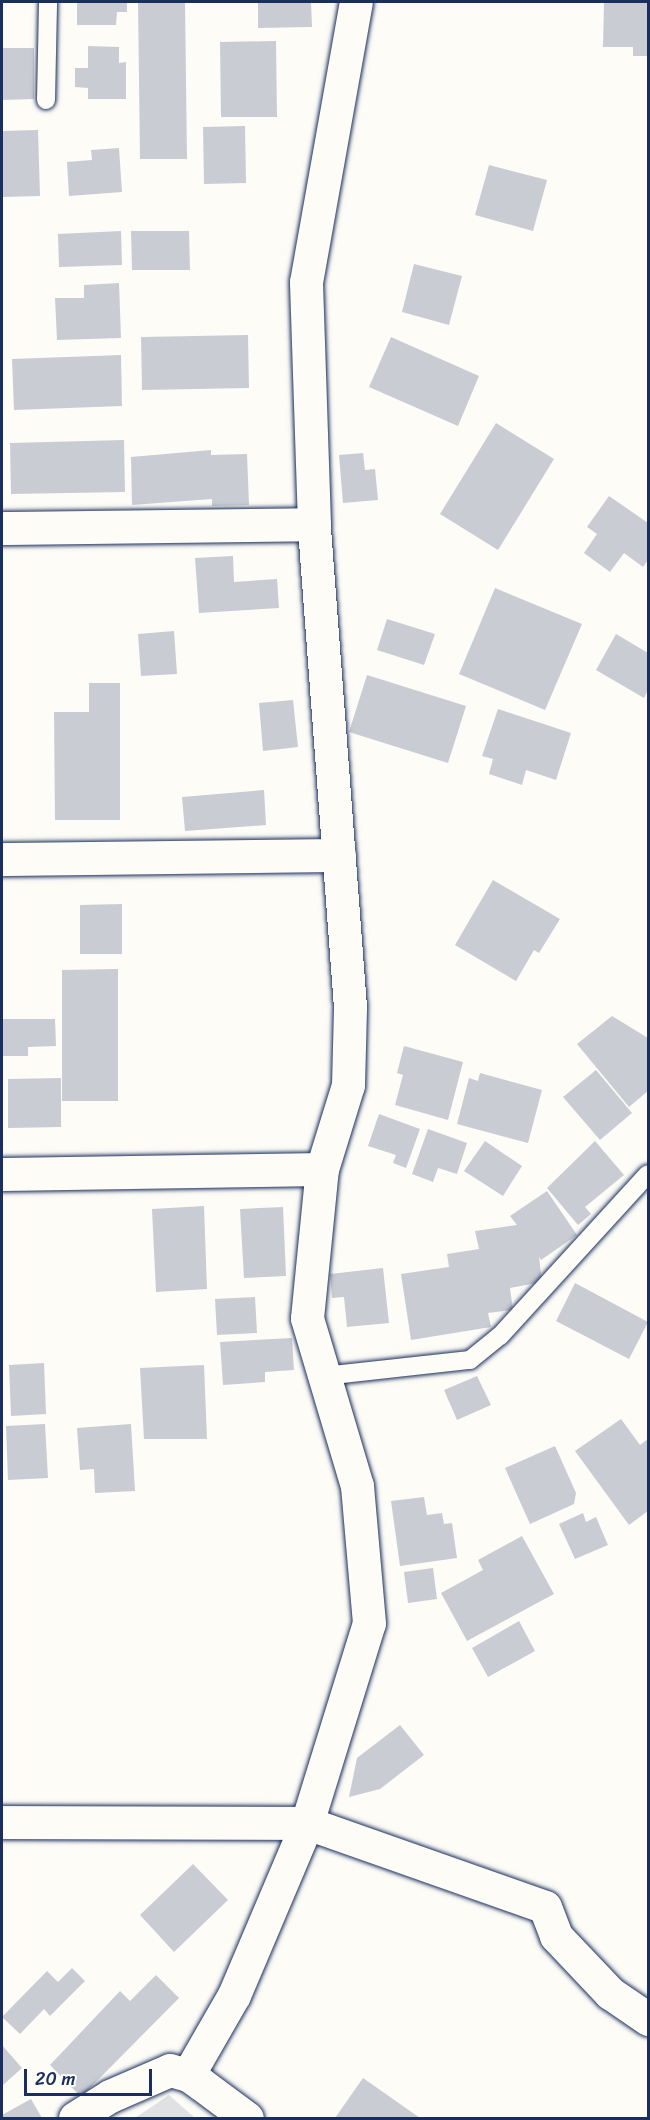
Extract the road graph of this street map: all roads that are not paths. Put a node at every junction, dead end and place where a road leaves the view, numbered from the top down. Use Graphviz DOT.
graph roads {
  1 [pos="48,2"];
  2 [pos="356,2"];
  3 [pos="46,100"];
  4 [pos="314,524"];
  5 [pos="2,528"];
  6 [pos="339,855"];
  7 [pos="2,859"];
  8 [pos="322,1169"];
  9 [pos="2,1174"];
  10 [pos="648,1174"];
  11 [pos="324,1376"];
  12 [pos="2,1822"];
  13 [pos="307,1823"];
  14 [pos="648,2019"];
  15 [pos="194,2080"];
  16 [pos="75,2118"];
  17 [pos="247,2118"];
  1 -- 3 [label="lane"];
  2 -- 4 [label="street"];
  4 -- 5 [label="street"];
  4 -- 6 [label="street"];
  6 -- 7 [label="street"];
  6 -- 8 [label="street"];
  8 -- 9 [label="street"];
  8 -- 11 [label="street"];
  10 -- 11 [label="lane"];
  11 -- 13 [label="street"];
  12 -- 13 [label="street"];
  13 -- 14 [label="street"];
  13 -- 15 [label="street"];
  15 -- 16 [label="street"];
  15 -- 17 [label="street"];
}
